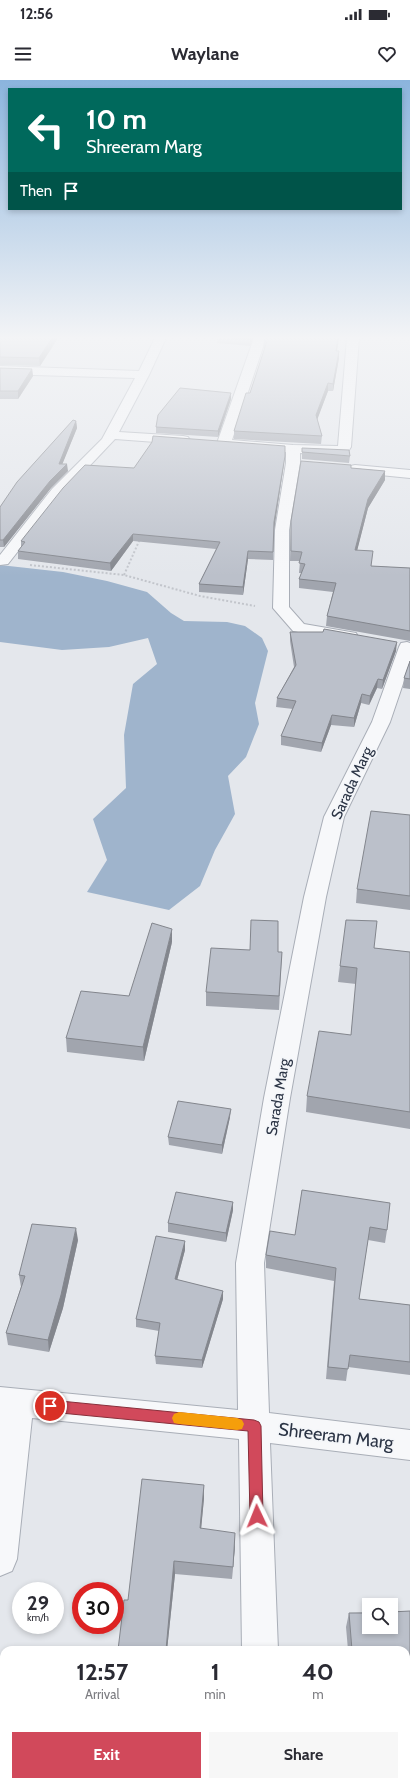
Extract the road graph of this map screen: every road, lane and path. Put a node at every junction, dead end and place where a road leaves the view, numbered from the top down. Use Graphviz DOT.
graph roads {
  1 [pos="120,418"];
  2 [pos="233,418"];
  3 [pos="347,418"];
  4 [pos="110,436"];
  5 [pos="194,441"];
  6 [pos="209,442"];
  7 [pos="224,443"];
  8 [pos="293,456"];
  9 [pos="308,465"];
  10 [pos="340,468"];
  11 [pos="410,474"];
  12 [pos="142,534"];
  13 [pos="3,561"];
  14 [pos="124,575"];
  15 [pos="281,608"];
  16 [pos="369,640"];
  17 [pos="403,646"];
  18 [pos="9,1402"];
  19 [pos="254,1426"];
  20 [pos="410,1444"];
  21 [pos="0,1559"];
  22 [pos="260,1646"];
  1 -- 4 [label="street"];
  2 -- 7 [label="street"];
  3 -- 8 [label="street"];
  4 -- 5 [label="street"];
  4 -- 13 [label="street"];
  6 -- 7 [label="street"];
  7 -- 8 [label="street"];
  8 -- 9 [label="street"];
  8 -- 15 [label="street"];
  10 -- 11 [label="street"];
  12 -- 14 [label="path"];
  13 -- 14 [label="path"];
  14 -- 15 [label="path"];
  15 -- 16 [label="street"];
  17 -- 19 [label="street, Sarada Marg"];
  18 -- 19 [label="street, Shreeram Marg"];
  18 -- 21 [label="street"];
  19 -- 20 [label="street, Shreeram Marg"];
  19 -- 22 [label="street, Sarada Marg"];
}
